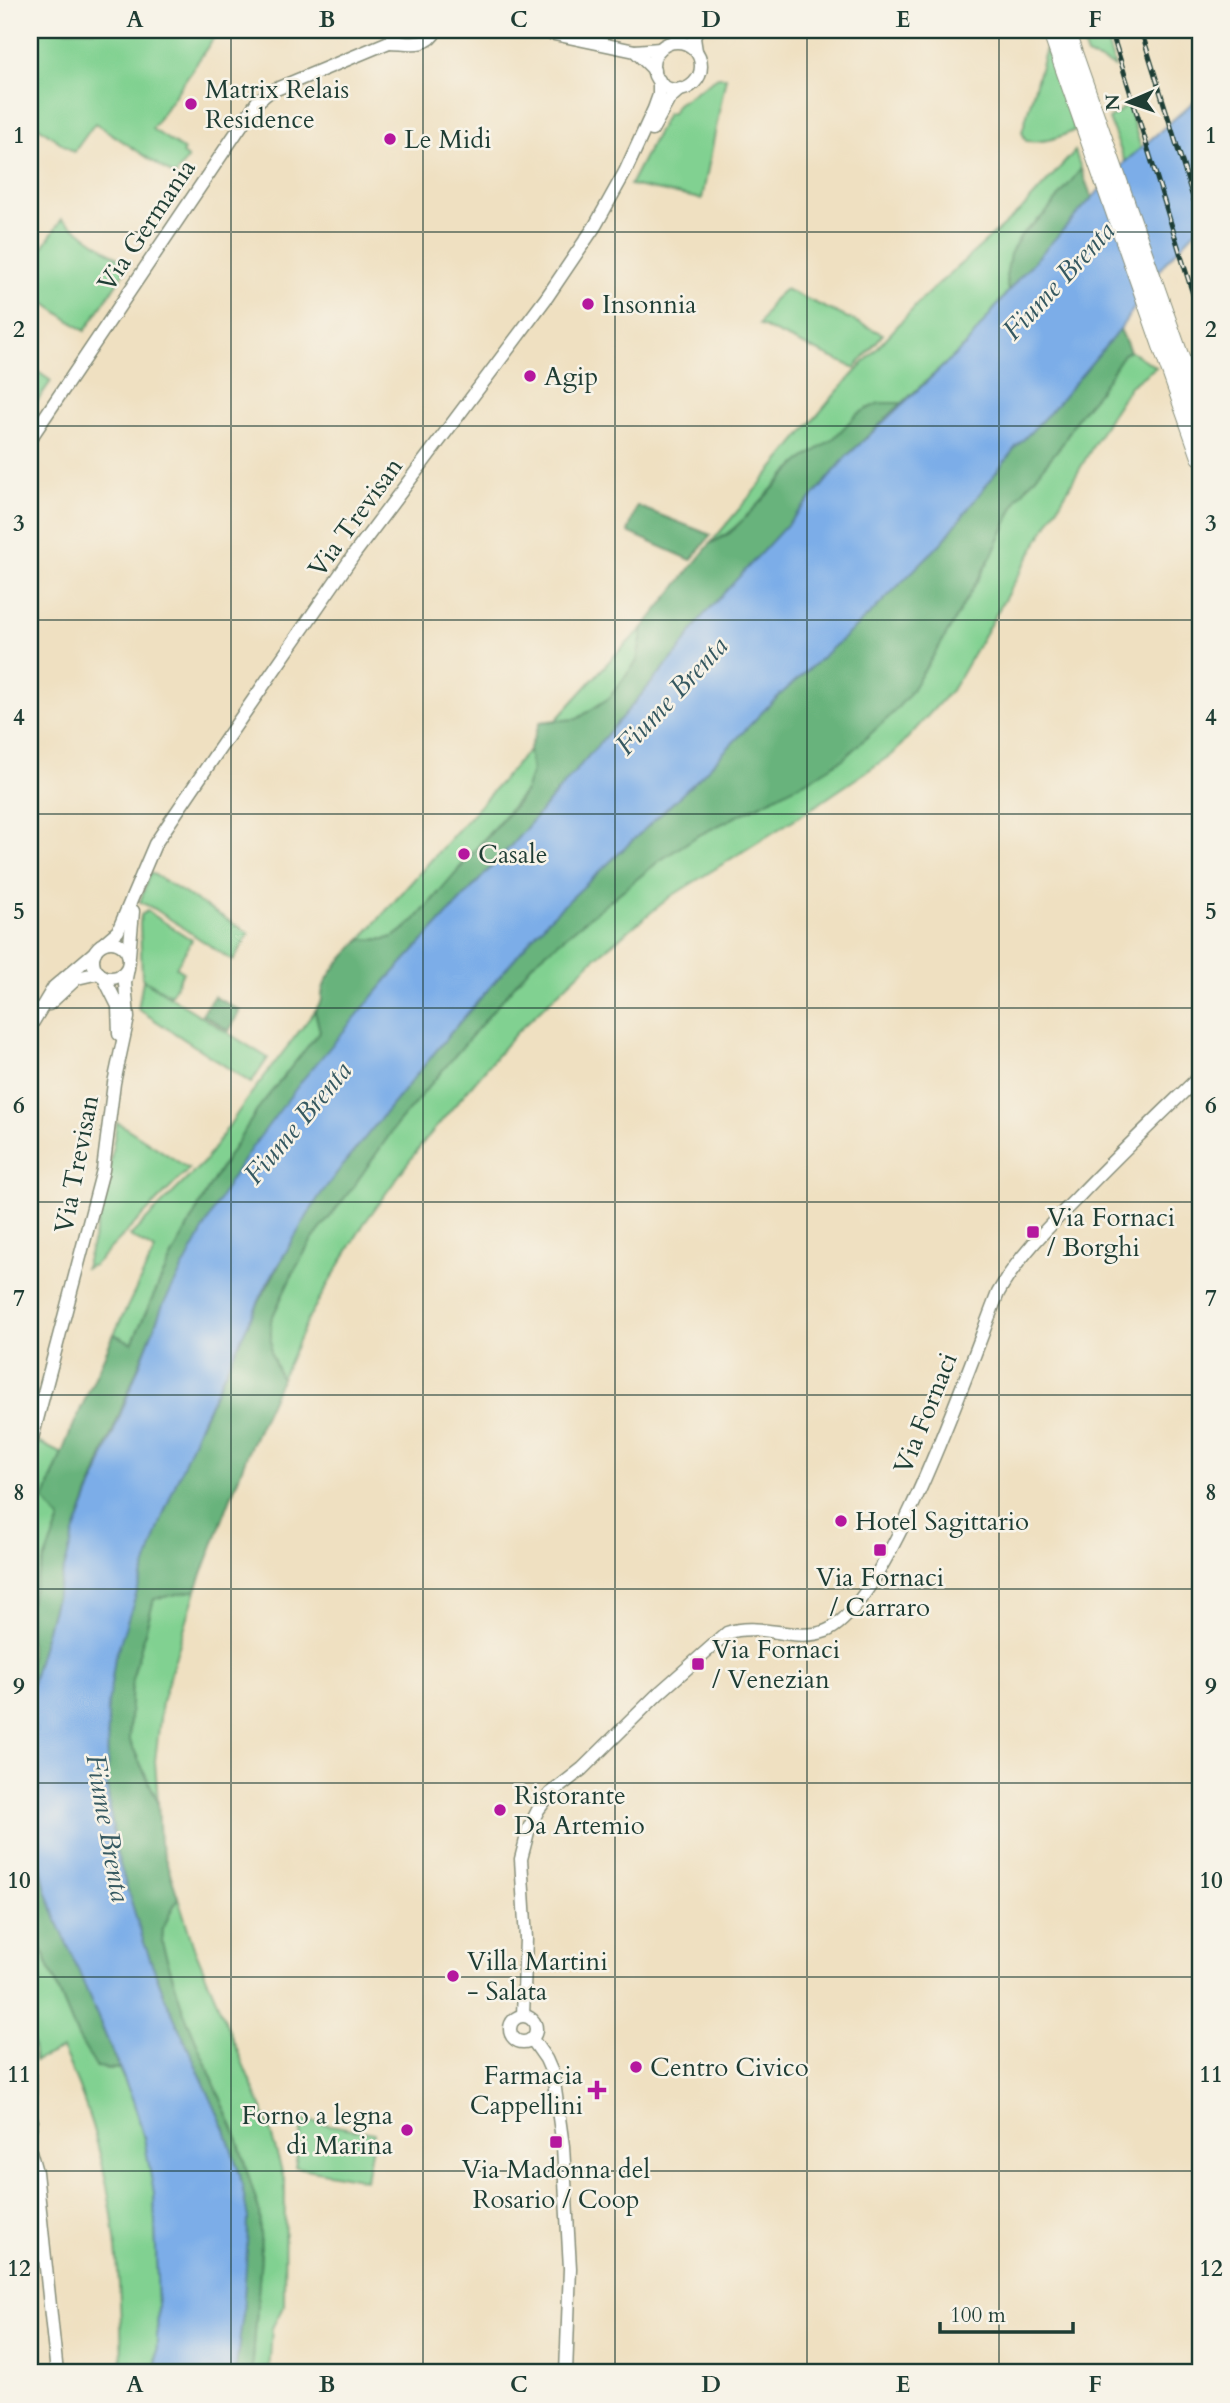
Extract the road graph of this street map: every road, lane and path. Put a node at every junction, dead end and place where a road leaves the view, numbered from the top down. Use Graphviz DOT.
graph roads {
  1 [pos="401,30"];
  2 [pos="436,30"];
  3 [pos="535,30"];
  4 [pos="686,30"];
  5 [pos="697,30"];
  6 [pos="1050,30"];
  7 [pos="1066,30"];
  8 [pos="413,42"];
  9 [pos="674,42"];
  10 [pos="389,43"];
  11 [pos="660,49"];
  12 [pos="635,51"];
  13 [pos="696,51"];
  14 [pos="657,75"];
  15 [pos="680,89"];
  16 [pos="625,172"];
  17 [pos="1172,350"];
  18 [pos="1200,412"];
  19 [pos="30,439"];
  20 [pos="1200,457"];
  21 [pos="135,897"];
  22 [pos="100,948"];
  23 [pos="128,962"];
  24 [pos="101,975"];
  25 [pos="40,1011"];
  26 [pos="30,1027"];
  27 [pos="119,1052"];
  28 [pos="1200,1076"];
  29 [pos="30,1446"];
  30 [pos="523,2015"];
  31 [pos="532,2039"];
  32 [pos="30,2077"];
  33 [pos="30,2094"];
  34 [pos="30,2115"];
  35 [pos="30,2129"];
  36 [pos="30,2151"];
  37 [pos="57,2373"];
  38 [pos="566,2373"];
  1 -- 8 [label="main road"];
  1 -- 10 [label="main road"];
  2 -- 8 [label="main road"];
  3 -- 12 [label="main road"];
  4 -- 9 [label="main road"];
  5 -- 13 [label="main road"];
  6 -- 17 [label="highway"];
  7 -- 17 [label="highway"];
  8 -- 10 [label="main road"];
  9 -- 11 [label="main road"];
  9 -- 13 [label="main road"];
  10 -- 19 [label="main road, Via Germania"];
  11 -- 12 [label="main road"];
  11 -- 14 [label="main road"];
  12 -- 14 [label="main road"];
  13 -- 15 [label="main road"];
  14 -- 15 [label="main road"];
  14 -- 16 [label="main road, Via Trevisan"];
  15 -- 16 [label="main road, Via Trevisan"];
  16 -- 21 [label="main road, Via Trevisan"];
  17 -- 18 [label="highway"];
  17 -- 20 [label="highway"];
  21 -- 22 [label="main road, Via Trevisan"];
  21 -- 23 [label="main road, Via Trevisan"];
  22 -- 23 [label="main road"];
  22 -- 24 [label="main road"];
  22 -- 25 [label="main road, Via Trevisan"];
  23 -- 24 [label="main road"];
  23 -- 27 [label="main road, Via Trevisan"];
  24 -- 25 [label="main road"];
  24 -- 27 [label="main road, Via Trevisan"];
  25 -- 26 [label="main road, Via Trevisan"];
  27 -- 29 [label="main road, Via Trevisan"];
  28 -- 30 [label="main road, Via Fornaci"];
  30 -- 31 [label="main road, Via Fornaci"];
  30 -- 31 [label="main road, Via Fornaci"];
  31 -- 38 [label="main road"];
  32 -- 33 [label="main road"];
  34 -- 35 [label="main road"];
  36 -- 37 [label="main road"];
}
